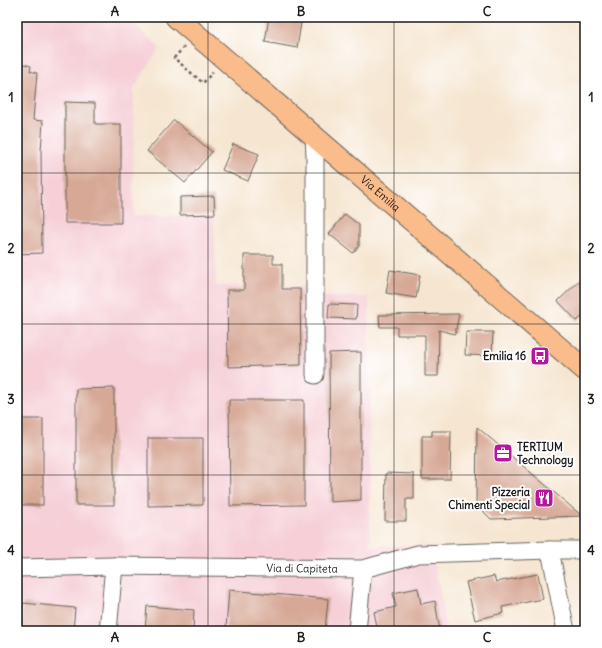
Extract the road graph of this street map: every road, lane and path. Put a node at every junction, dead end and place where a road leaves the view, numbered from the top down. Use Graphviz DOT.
graph roads {
  1 [pos="176,17"];
  2 [pos="314,136"];
  3 [pos="585,370"];
  4 [pos="315,375"];
  5 [pos="550,550"];
  6 [pos="585,550"];
  7 [pos="114,566"];
  8 [pos="17,568"];
  9 [pos="363,569"];
  10 [pos="108,631"];
  11 [pos="357,631"];
  12 [pos="566,631"];
  1 -- 2 [label="main road, Via Emilia"];
  2 -- 3 [label="main road, Via Emilia"];
  2 -- 4 [label="street"];
  5 -- 6 [label="street, Via di Capiteta"];
  5 -- 9 [label="street, Via di Capiteta"];
  5 -- 12 [label="street"];
  7 -- 8 [label="street, Via di Capiteta"];
  7 -- 9 [label="street, Via di Capiteta"];
  7 -- 10 [label="street"];
  9 -- 11 [label="street"];
}
